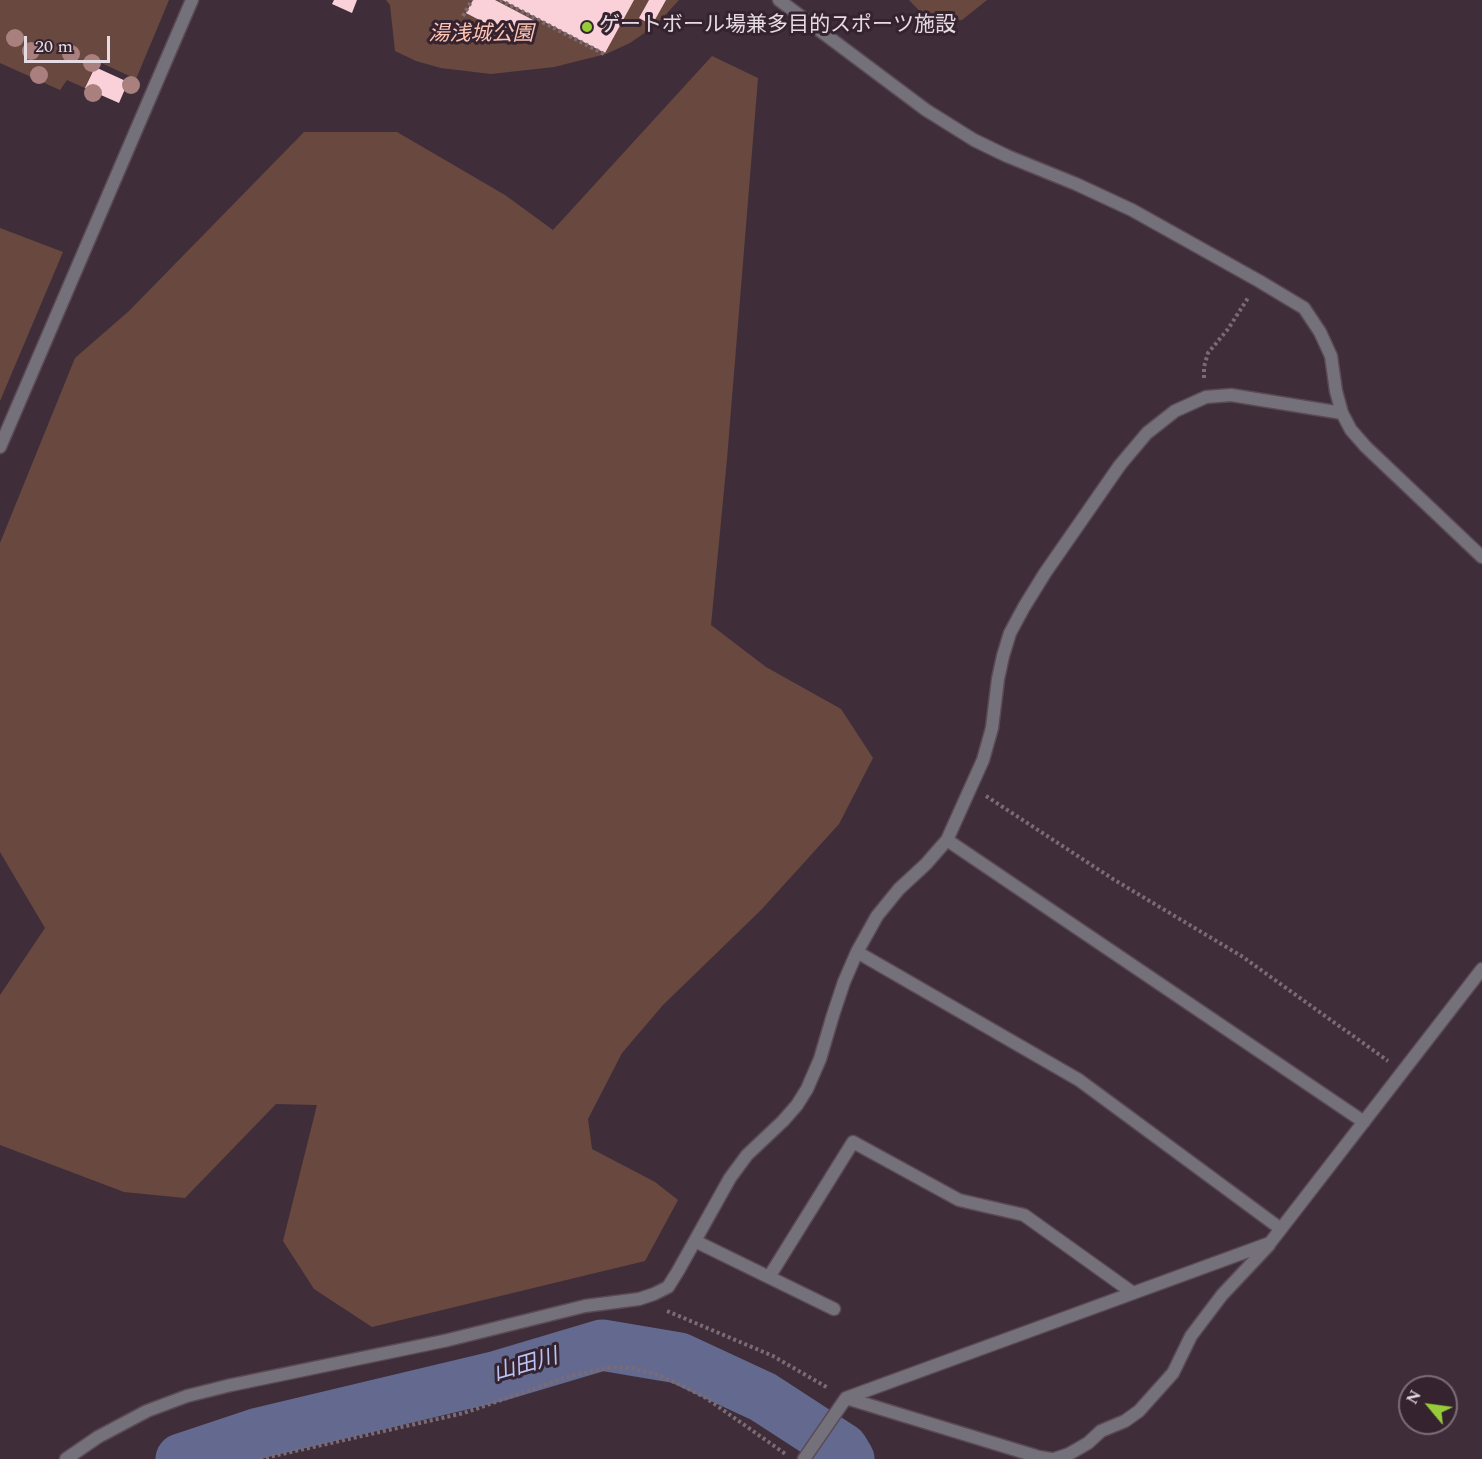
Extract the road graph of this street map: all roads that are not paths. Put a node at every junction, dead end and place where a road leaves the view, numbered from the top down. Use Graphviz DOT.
graph roads {
  1 [pos="192,0"];
  2 [pos="778,0"];
  3 [pos="1342,413"];
  4 [pos="0,447"];
  5 [pos="1482,557"];
  6 [pos="947,840"];
  7 [pos="857,952"];
  8 [pos="1482,969"];
  9 [pos="1364,1122"];
  10 [pos="1281,1228"];
  11 [pos="695,1241"];
  12 [pos="1270,1243"];
  13 [pos="769,1277"];
  14 [pos="1133,1293"];
  15 [pos="834,1309"];
  16 [pos="843,1401"];
  17 [pos="66,1459"];
  18 [pos="804,1459"];
  19 [pos="1053,1459"];
  1 -- 4 [label="street"];
  2 -- 3 [label="street"];
  3 -- 5 [label="street"];
  3 -- 6 [label="street"];
  6 -- 7 [label="street"];
  6 -- 9 [label="street"];
  7 -- 10 [label="street"];
  7 -- 11 [label="street"];
  8 -- 9 [label="street"];
  9 -- 10 [label="street"];
  10 -- 12 [label="street"];
  11 -- 13 [label="street"];
  11 -- 17 [label="street"];
  12 -- 14 [label="street"];
  12 -- 19 [label="street"];
  13 -- 14 [label="street"];
  13 -- 15 [label="street"];
  14 -- 16 [label="street"];
  16 -- 18 [label="street"];
  16 -- 19 [label="street"];
}
